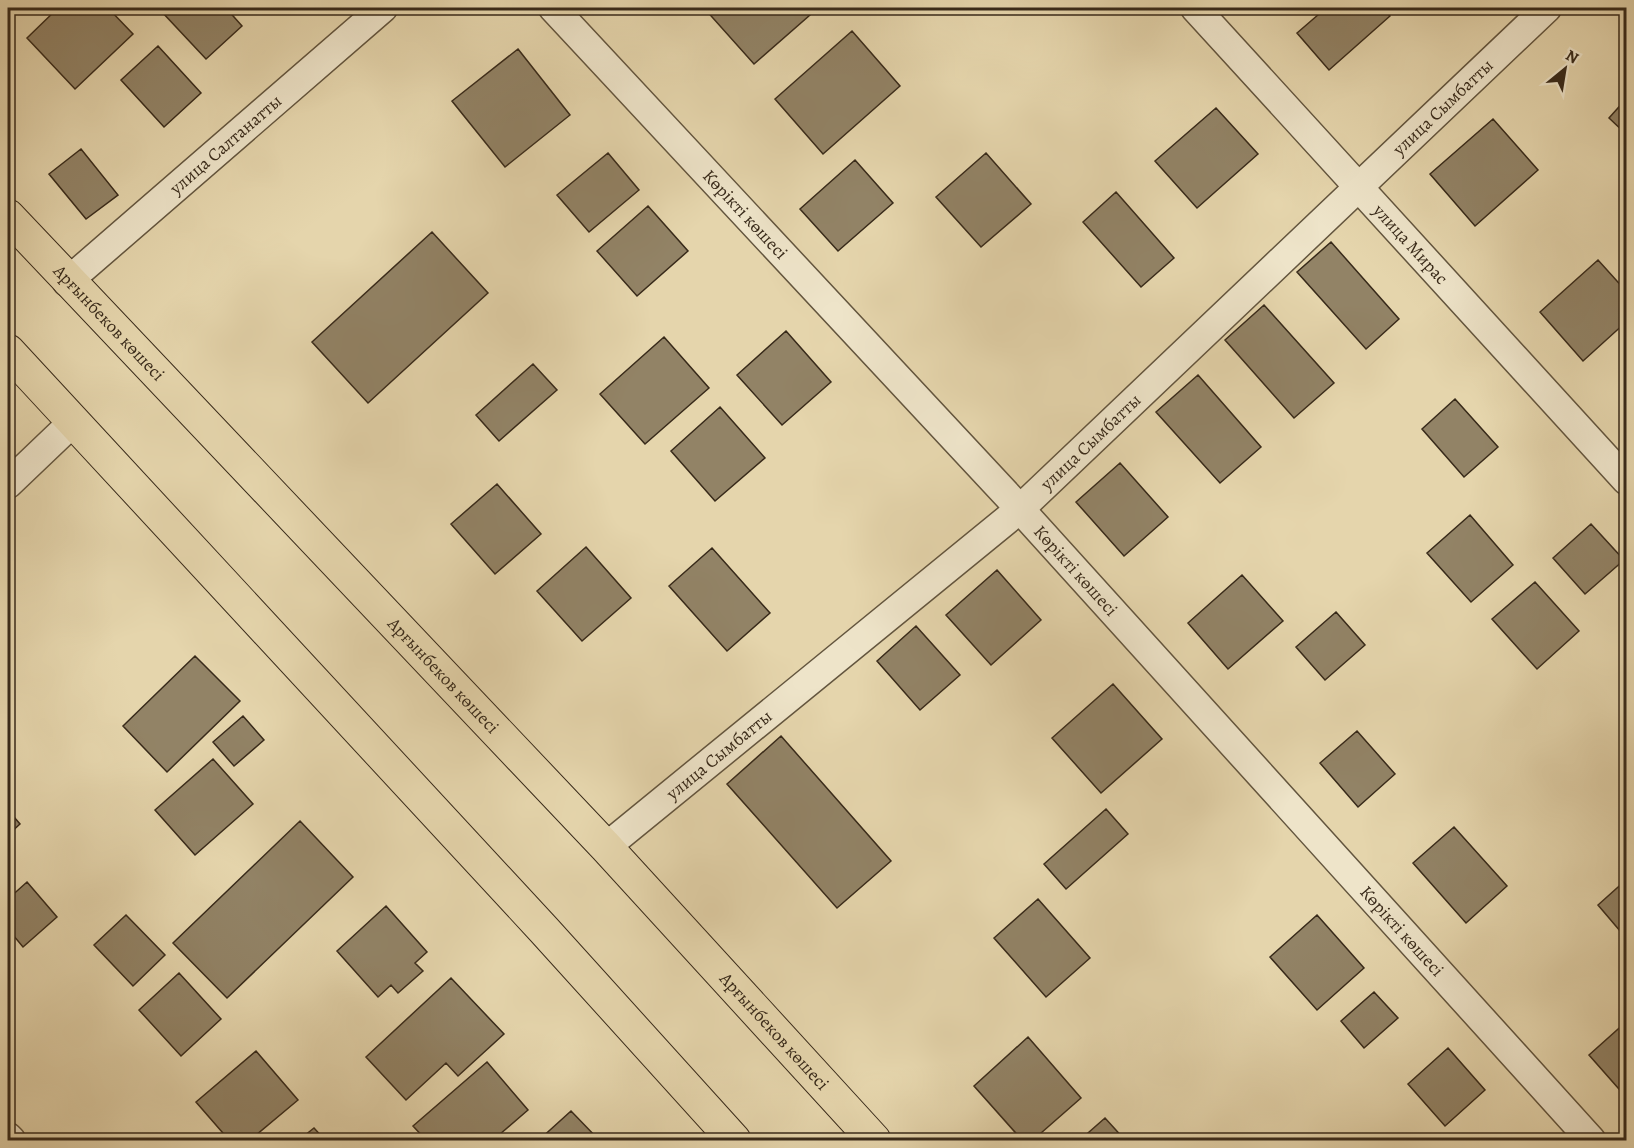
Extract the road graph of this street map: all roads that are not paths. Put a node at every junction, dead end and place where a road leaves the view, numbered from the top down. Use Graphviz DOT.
graph roads {
  1 [pos="383,8"];
  2 [pos="553,8"];
  3 [pos="1195,8"];
  4 [pos="1547,8"];
  5 [pos="1358,186"];
  6 [pos="8,216"];
  7 [pos="67,282"];
  8 [pos="8,351"];
  9 [pos="74,422"];
  10 [pos="1626,480"];
  11 [pos="8,484"];
  12 [pos="1020,509"];
  13 [pos="606,847"];
  14 [pos="8,1137"];
  15 [pos="11,1140"];
  16 [pos="734,1140"];
  17 [pos="874,1140"];
  18 [pos="1592,1140"];
  1 -- 7 [label="street, улица Салтанатты"];
  2 -- 12 [label="street, Көрікті көшесі"];
  3 -- 5 [label="street, улица Мирас"];
  4 -- 5 [label="street, улица Сымбатты"];
  5 -- 10 [label="street, улица Мирас"];
  5 -- 12 [label="street, улица Сымбатты"];
  6 -- 7 [label="main road, Арғынбеков көшесі"];
  7 -- 13 [label="main road, Арғынбеков көшесі"];
  8 -- 9 [label="main road"];
  9 -- 11 [label="street"];
  9 -- 16 [label="main road"];
  12 -- 13 [label="street, улица Сымбатты"];
  12 -- 18 [label="street, Көрікті көшесі"];
  13 -- 17 [label="main road, Арғынбеков көшесі"];
  14 -- 15 [label="street"];
}
